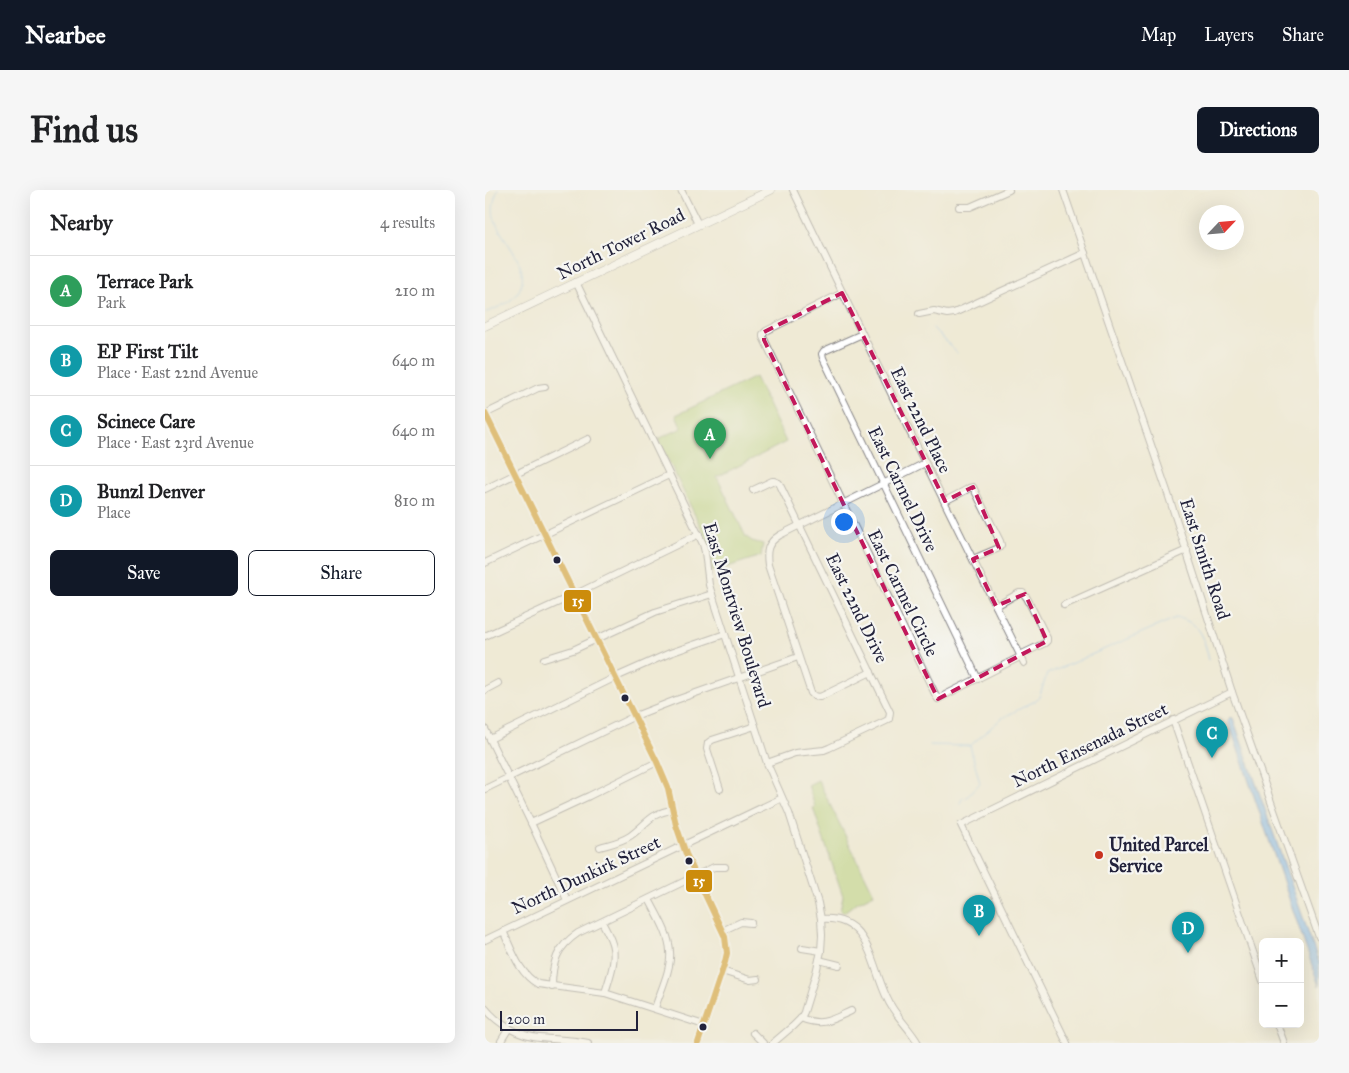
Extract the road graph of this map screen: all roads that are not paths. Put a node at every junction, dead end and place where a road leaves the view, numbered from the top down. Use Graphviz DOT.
graph roads {
  1 [pos="681,190"];
  2 [pos="771,190"];
  3 [pos="793,190"];
  4 [pos="1009,190"];
  5 [pos="1063,190"];
  6 [pos="959,207"];
  7 [pos="698,224"];
  8 [pos="1085,253"];
  9 [pos="576,282"];
  10 [pos="842,293"];
  11 [pos="919,314"];
  12 [pos="485,326"];
  13 [pos="862,334"];
  14 [pos="545,387"];
  15 [pos="485,414"];
  16 [pos="589,439"];
  17 [pos="925,463"];
  18 [pos="515,474"];
  19 [pos="669,475"];
  20 [pos="884,483"];
  21 [pos="485,489"];
  22 [pos="753,490"];
  23 [pos="945,501"];
  24 [pos="843,503"];
  25 [pos="800,526"];
  26 [pos="545,534"];
  27 [pos="699,534"];
  28 [pos="1187,550"];
  29 [pos="973,560"];
  30 [pos="485,563"];
  31 [pos="574,594"];
  32 [pos="712,594"];
  33 [pos="1065,605"];
  34 [pos="996,606"];
  35 [pos="725,634"];
  36 [pos="485,636"];
  37 [pos="596,639"];
  38 [pos="798,657"];
  39 [pos="544,659"];
  40 [pos="1021,659"];
  41 [pos="871,672"];
  42 [pos="616,678"];
  43 [pos="740,678"];
  44 [pos="978,679"];
  45 [pos="498,684"];
  46 [pos="485,690"];
  47 [pos="1232,692"];
  48 [pos="635,716"];
  49 [pos="1173,720"];
  50 [pos="755,726"];
  51 [pos="485,729"];
  52 [pos="490,739"];
  53 [pos="657,762"];
  54 [pos="767,762"];
  55 [pos="509,778"];
  56 [pos="485,789"];
  57 [pos="720,789"];
  58 [pos="782,798"];
  59 [pos="673,810"];
  60 [pos="531,823"];
  61 [pos="683,846"];
  62 [pos="600,847"];
  63 [pos="725,867"];
  64 [pos="696,876"];
  65 [pos="649,899"];
  66 [pos="567,900"];
  67 [pos="821,919"];
  68 [pos="602,922"];
  69 [pos="751,923"];
  70 [pos="503,931"];
  71 [pos="722,931"];
  72 [pos="1319,937"];
  73 [pos="485,940"];
  74 [pos="802,948"];
  75 [pos="821,951"];
  76 [pos="819,960"];
  77 [pos="839,965"];
  78 [pos="1259,970"];
  79 [pos="722,971"];
  80 [pos="759,978"];
  81 [pos="551,987"];
  82 [pos="605,992"];
  83 [pos="485,1008"];
  84 [pos="655,1008"];
  85 [pos="851,1012"];
  86 [pos="801,1018"];
  87 [pos="704,1025"];
  88 [pos="509,1028"];
  89 [pos="1278,1028"];
  90 [pos="753,1033"];
  91 [pos="501,1041"];
  92 [pos="588,1043"];
  93 [pos="698,1043"];
  94 [pos="763,1043"];
  95 [pos="773,1043"];
  96 [pos="918,1043"];
  97 [pos="1067,1043"];
  98 [pos="1284,1043"];
  1 -- 7 [label="street"];
  2 -- 7 [label="main road, North Tower Road"];
  3 -- 10 [label="street, East 22nd Place"];
  4 -- 6 [label="street"];
  5 -- 8 [label="street, East Smith Road"];
  7 -- 9 [label="main road, North Tower Road"];
  8 -- 11 [label="street"];
  8 -- 28 [label="street, East Smith Road"];
  9 -- 12 [label="main road, North Tower Road"];
  9 -- 19 [label="street, East Montview Boulevard"];
  10 -- 13 [label="street, East 22nd Place"];
  10 -- 24 [label="street, East Carmel Circle"];
  13 -- 17 [label="street, East 22nd Place"];
  13 -- 20 [label="street, East Carmel Drive"];
  14 -- 15 [label="street"];
  15 -- 18 [label="street"];
  16 -- 18 [label="street"];
  17 -- 20 [label="street"];
  17 -- 23 [label="street, East 22nd Place"];
  18 -- 21 [label="street"];
  18 -- 26 [label="street"];
  19 -- 26 [label="street"];
  19 -- 27 [label="street, East Montview Boulevard"];
  20 -- 24 [label="street"];
  20 -- 44 [label="street, East Carmel Drive"];
  22 -- 25 [label="street, East 22nd Drive"];
  23 -- 29 [label="street, East 22nd Place"];
  23 -- 29 [label="street"];
  24 -- 25 [label="street"];
  24 -- 44 [label="street, East Carmel Circle"];
  25 -- 38 [label="street"];
  25 -- 41 [label="street, East 22nd Drive"];
  26 -- 30 [label="street"];
  26 -- 31 [label="street"];
  27 -- 31 [label="street"];
  27 -- 32 [label="street, East Montview Boulevard"];
  28 -- 33 [label="street"];
  28 -- 47 [label="street, East Smith Road"];
  29 -- 34 [label="street, East 22nd Place"];
  31 -- 36 [label="street"];
  31 -- 37 [label="street"];
  32 -- 35 [label="street, East Montview Boulevard"];
  32 -- 37 [label="street"];
  34 -- 40 [label="street, East 22nd Place"];
  34 -- 40 [label="street, East Carmel Circle"];
  35 -- 42 [label="street"];
  35 -- 43 [label="street, East Montview Boulevard"];
  37 -- 39 [label="street"];
  37 -- 42 [label="street"];
  38 -- 41 [label="street"];
  38 -- 43 [label="street"];
  40 -- 44 [label="street, East Carmel Circle"];
  41 -- 54 [label="street, East 22nd Drive"];
  42 -- 48 [label="street"];
  42 -- 52 [label="street"];
  43 -- 48 [label="street"];
  43 -- 50 [label="street, East Montview Boulevard"];
  45 -- 46 [label="street"];
  47 -- 49 [label="street, North Ensenada Street"];
  47 -- 72 [label="street, East Smith Road"];
  48 -- 53 [label="street"];
  48 -- 55 [label="street"];
  49 -- 78 [label="street"];
  49 -- 97 [label="street, North Ensenada Street"];
  50 -- 54 [label="street, East Montview Boulevard"];
  50 -- 57 [label="street"];
  51 -- 52 [label="street"];
  52 -- 55 [label="street"];
  53 -- 59 [label="street"];
  53 -- 60 [label="street"];
  54 -- 58 [label="street, East Montview Boulevard"];
  55 -- 56 [label="street"];
  55 -- 60 [label="street"];
  58 -- 61 [label="street, North Dunkirk Street"];
  58 -- 67 [label="street, East Montview Boulevard"];
  59 -- 61 [label="street"];
  59 -- 62 [label="street"];
  60 -- 66 [label="street"];
  61 -- 64 [label="street"];
  61 -- 66 [label="street, North Dunkirk Street"];
  63 -- 64 [label="street"];
  64 -- 65 [label="street"];
  64 -- 71 [label="street"];
  65 -- 68 [label="street"];
  65 -- 84 [label="street"];
  66 -- 70 [label="street, North Dunkirk Street"];
  67 -- 75 [label="street, East Montview Boulevard"];
  67 -- 96 [label="street"];
  68 -- 81 [label="street"];
  68 -- 82 [label="street"];
  69 -- 71 [label="street"];
  70 -- 73 [label="street, North Dunkirk Street"];
  70 -- 81 [label="street"];
  71 -- 79 [label="street"];
  74 -- 75 [label="street"];
  75 -- 76 [label="street, East Montview Boulevard"];
  76 -- 77 [label="street"];
  76 -- 86 [label="street, East Montview Boulevard"];
  79 -- 80 [label="street"];
  79 -- 87 [label="street"];
  81 -- 82 [label="street"];
  82 -- 84 [label="street"];
  83 -- 88 [label="street"];
  84 -- 87 [label="street"];
  85 -- 86 [label="street"];
  86 -- 95 [label="street"];
  87 -- 93 [label="street"];
  88 -- 91 [label="street"];
  88 -- 92 [label="street"];
  89 -- 98 [label="street"];
  90 -- 94 [label="street"];
}
